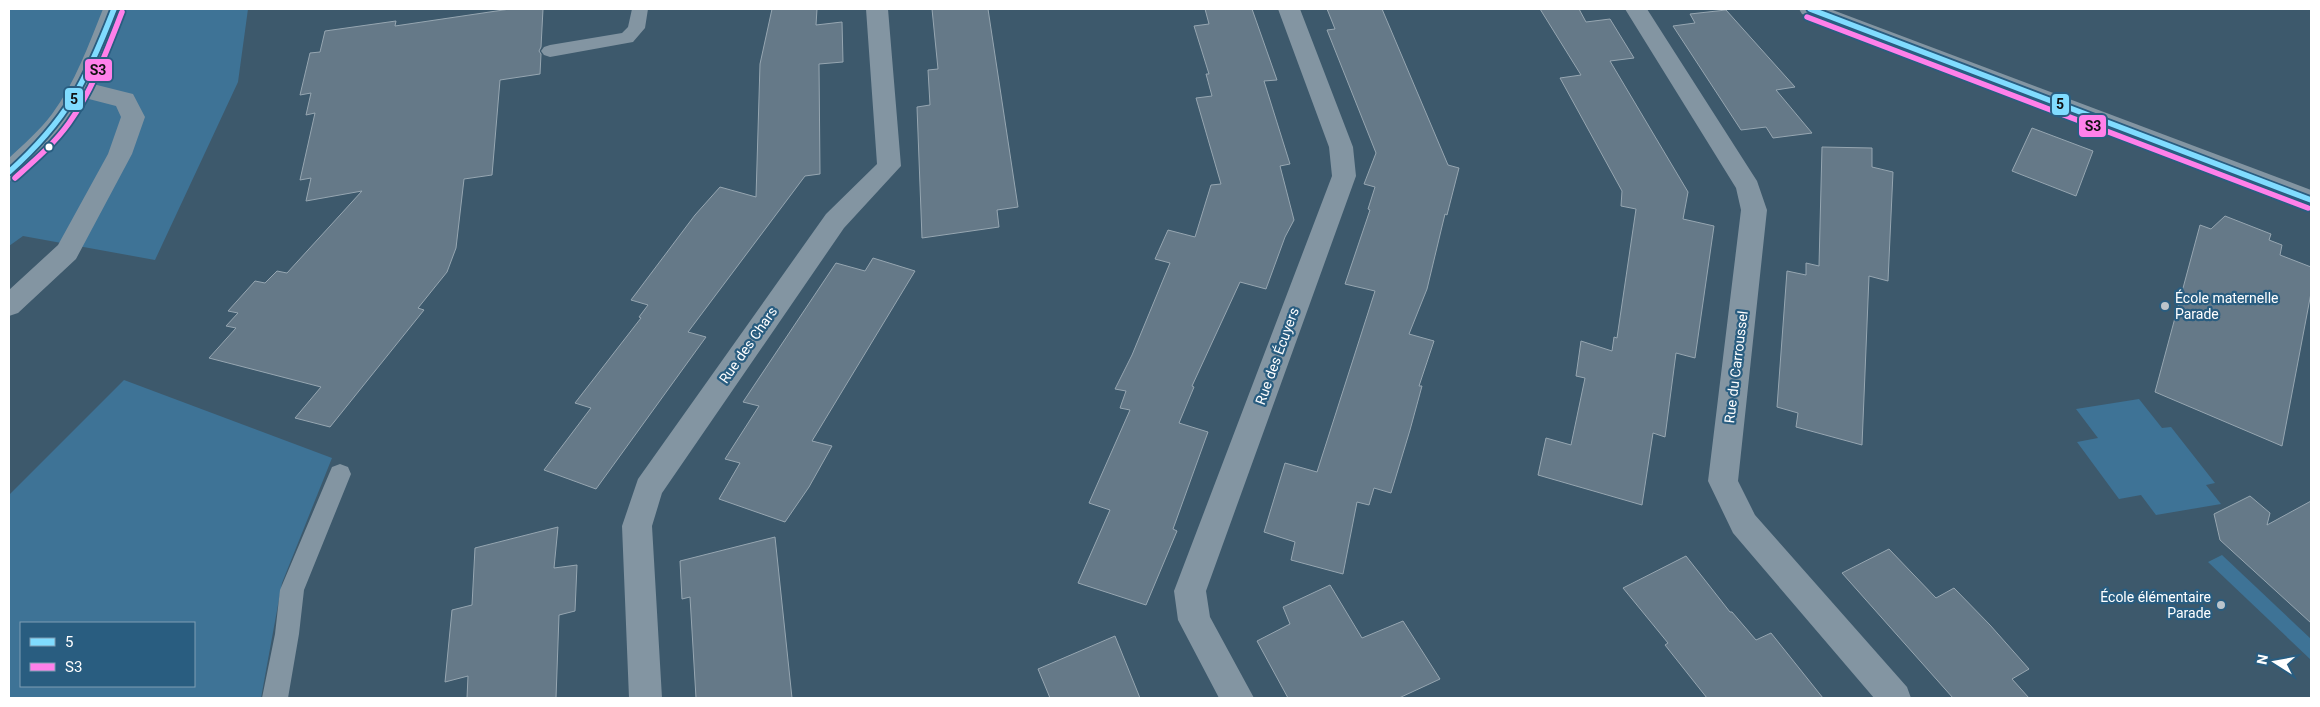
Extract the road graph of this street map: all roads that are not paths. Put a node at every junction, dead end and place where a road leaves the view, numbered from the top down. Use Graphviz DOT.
graph roads {
  1 [pos="114,9"];
  2 [pos="640,9"];
  3 [pos="877,9"];
  4 [pos="1289,9"];
  5 [pos="1636,9"];
  6 [pos="1810,9"];
  7 [pos="550,51"];
  8 [pos="79,89"];
  9 [pos="9,172"];
  10 [pos="2311,200"];
  11 [pos="9,306"];
  12 [pos="340,474"];
  13 [pos="275,698"];
  14 [pos="645,698"];
  15 [pos="1236,698"];
  16 [pos="1895,698"];
  1 -- 8 [label="street"];
  2 -- 7 [label="lane"];
  3 -- 14 [label="street, Rue des Chars"];
  4 -- 15 [label="street, Rue des Écuyers"];
  5 -- 16 [label="street, Rue du Carroussel"];
  6 -- 10 [label="street"];
  8 -- 9 [label="street"];
  8 -- 11 [label="street"];
  12 -- 13 [label="lane"];
}
